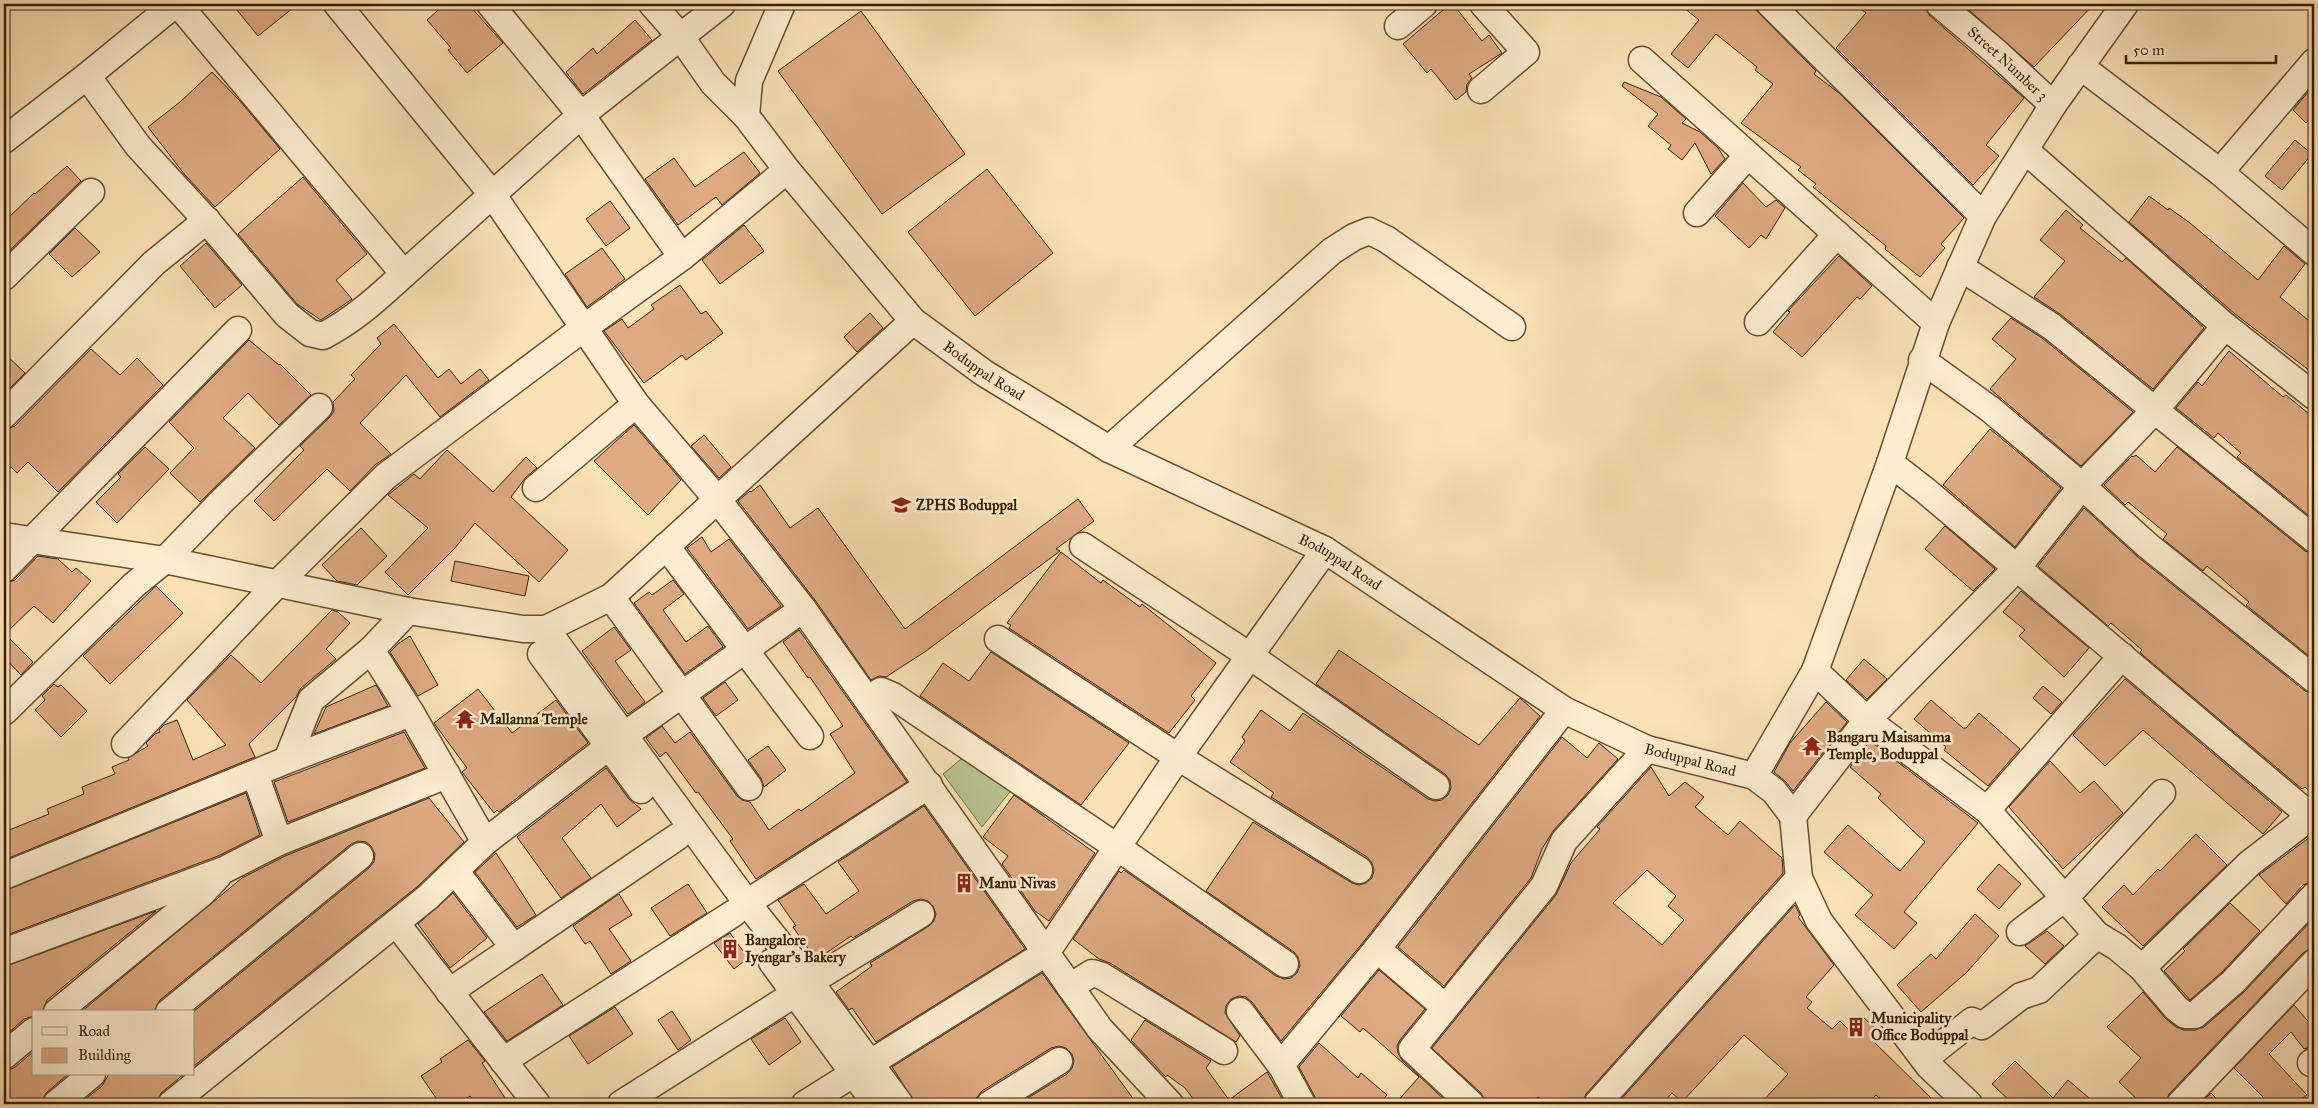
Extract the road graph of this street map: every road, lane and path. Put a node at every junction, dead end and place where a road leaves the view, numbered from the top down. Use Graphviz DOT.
graph roads {
  1 [pos="177,4"];
  2 [pos="337,4"];
  3 [pos="490,4"];
  4 [pos="652,4"];
  5 [pos="722,4"];
  6 [pos="782,4"];
  7 [pos="1424,4"];
  8 [pos="1482,4"];
  9 [pos="1770,4"];
  10 [pos="1939,4"];
  11 [pos="2117,7"];
  12 [pos="1398,26"];
  13 [pos="680,36"];
  14 [pos="1642,60"];
  15 [pos="2314,62"];
  16 [pos="2080,66"];
  17 [pos="87,76"];
  18 [pos="1482,90"];
  19 [pos="2053,105"];
  20 [pos="581,115"];
  21 [pos="746,116"];
  22 [pos="4,140"];
  23 [pos="2025,150"];
  24 [pos="1748,155"];
  25 [pos="787,170"];
  26 [pos="2220,172"];
  27 [pos="91,192"];
  28 [pos="492,194"];
  29 [pos="1696,213"];
  30 [pos="1983,216"];
  31 [pos="207,220"];
  32 [pos="1837,234"];
  33 [pos="2314,252"];
  34 [pos="682,257"];
  35 [pos="1960,266"];
  36 [pos="404,274"];
  37 [pos="4,276"];
  38 [pos="913,321"];
  39 [pos="1758,322"];
  40 [pos="1936,323"];
  41 [pos="2225,326"];
  42 [pos="585,327"];
  43 [pos="1512,327"];
  44 [pos="238,330"];
  45 [pos="1922,360"];
  46 [pos="2314,396"];
  47 [pos="636,404"];
  48 [pos="319,407"];
  49 [pos="2155,410"];
  50 [pos="4,415"];
  51 [pos="1109,449"];
  52 [pos="1890,463"];
  53 [pos="2082,486"];
  54 [pos="536,488"];
  55 [pos="717,499"];
  56 [pos="4,536"];
  57 [pos="2314,539"];
  58 [pos="33,541"];
  59 [pos="666,546"];
  60 [pos="1083,546"];
  61 [pos="1325,550"];
  62 [pos="165,560"];
  63 [pos="2017,568"];
  64 [pos="4,569"];
  65 [pos="278,584"];
  66 [pos="611,597"];
  67 [pos="803,609"];
  68 [pos="408,611"];
  69 [pos="534,629"];
  70 [pos="998,639"];
  71 [pos="371,650"];
  72 [pos="745,650"];
  73 [pos="1250,656"];
  74 [pos="2122,656"];
  75 [pos="1815,672"];
  76 [pos="2314,680"];
  77 [pos="682,694"];
  78 [pos="868,700"];
  79 [pos="1564,710"];
  80 [pos="4,712"];
  81 [pos="411,713"];
  82 [pos="1867,720"];
  83 [pos="810,736"];
  84 [pos="616,741"];
  85 [pos="125,744"];
  86 [pos="1647,749"];
  87 [pos="1178,757"];
  88 [pos="286,760"];
  89 [pos="255,774"];
  90 [pos="447,775"];
  91 [pos="1754,776"];
  92 [pos="929,785"];
  93 [pos="1436,786"];
  94 [pos="749,787"];
  95 [pos="2162,793"];
  96 [pos="1987,810"];
  97 [pos="1793,816"];
  98 [pos="2314,816"];
  99 [pos="678,837"];
  100 [pos="279,842"];
  101 [pos="485,842"];
  102 [pos="1118,847"];
  103 [pos="360,856"];
  104 [pos="224,870"];
  105 [pos="1359,870"];
  106 [pos="456,872"];
  107 [pos="4,876"];
  108 [pos="1799,878"];
  109 [pos="2314,896"];
  110 [pos="2066,898"];
  111 [pos="740,908"];
  112 [pos="921,914"];
  113 [pos="396,923"];
  114 [pos="2020,932"];
  115 [pos="2098,935"];
  116 [pos="514,948"];
  117 [pos="1377,949"];
  118 [pos="4,952"];
  119 [pos="1046,953"];
  120 [pos="2314,963"];
  121 [pos="1285,964"];
  122 [pos="2142,968"];
  123 [pos="1070,987"];
  124 [pos="803,988"];
  125 [pos="449,992"];
  126 [pos="1445,1007"];
  127 [pos="59,1010"];
  128 [pos="171,1010"];
  129 [pos="1240,1011"];
  130 [pos="32,1033"];
  131 [pos="1224,1051"];
  132 [pos="4,1056"];
  133 [pos="1924,1059"];
  134 [pos="503,1061"];
  135 [pos="1059,1062"];
  136 [pos="1282,1067"];
  137 [pos="862,1069"];
  138 [pos="90,1076"];
  139 [pos="182,1101"];
  140 [pos="56,1104"];
  141 [pos="538,1104"];
  142 [pos="621,1104"];
  143 [pos="805,1104"];
  144 [pos="876,1104"];
  145 [pos="900,1104"];
  146 [pos="990,1104"];
  147 [pos="1170,1104"];
  148 [pos="1302,1104"];
  149 [pos="1471,1104"];
  150 [pos="1597,1104"];
  151 [pos="1969,1104"];
  152 [pos="2180,1104"];
  1 -- 17 [label="street"];
  1 -- 36 [label="street"];
  2 -- 28 [label="street"];
  3 -- 20 [label="street"];
  4 -- 13 [label="street, Boduppal Road"];
  5 -- 13 [label="street"];
  6 -- 21 [label="street"];
  7 -- 12 [label="street"];
  8 -- 18 [label="street"];
  9 -- 30 [label="street"];
  10 -- 19 [label="street, Street Number 3"];
  11 -- 16 [label="street"];
  13 -- 20 [label="street"];
  13 -- 21 [label="street, Boduppal Road"];
  14 -- 24 [label="street"];
  15 -- 26 [label="street"];
  16 -- 19 [label="street"];
  16 -- 26 [label="street"];
  17 -- 22 [label="street"];
  17 -- 31 [label="street"];
  19 -- 23 [label="street"];
  20 -- 28 [label="street"];
  20 -- 34 [label="street"];
  21 -- 25 [label="street, Boduppal Road"];
  23 -- 30 [label="street"];
  23 -- 41 [label="street"];
  24 -- 29 [label="street"];
  24 -- 32 [label="street"];
  25 -- 34 [label="street"];
  25 -- 38 [label="street, Boduppal Road"];
  26 -- 33 [label="street"];
  27 -- 37 [label="street"];
  28 -- 36 [label="street"];
  28 -- 42 [label="street"];
  30 -- 35 [label="street"];
  31 -- 36 [label="street"];
  31 -- 50 [label="street"];
  32 -- 39 [label="street"];
  32 -- 40 [label="street"];
  34 -- 42 [label="street"];
  35 -- 40 [label="street"];
  35 -- 49 [label="street"];
  38 -- 51 [label="street, Boduppal Road"];
  38 -- 55 [label="street"];
  40 -- 45 [label="street"];
  41 -- 46 [label="street"];
  41 -- 49 [label="street"];
  42 -- 47 [label="street"];
  42 -- 65 [label="street"];
  43 -- 51 [label="street"];
  44 -- 58 [label="street"];
  45 -- 52 [label="street"];
  45 -- 53 [label="street"];
  47 -- 54 [label="street"];
  47 -- 55 [label="street"];
  48 -- 62 [label="street"];
  49 -- 53 [label="street"];
  49 -- 57 [label="street"];
  51 -- 61 [label="street, Boduppal Road"];
  52 -- 63 [label="street"];
  52 -- 75 [label="street"];
  53 -- 63 [label="street"];
  53 -- 76 [label="street"];
  55 -- 59 [label="street"];
  55 -- 67 [label="street"];
  56 -- 58 [label="street"];
  58 -- 62 [label="street"];
  58 -- 64 [label="street"];
  59 -- 66 [label="street"];
  59 -- 72 [label="street"];
  60 -- 73 [label="street"];
  61 -- 73 [label="street"];
  61 -- 79 [label="street, Boduppal Road"];
  62 -- 65 [label="street"];
  62 -- 80 [label="street"];
  63 -- 74 [label="street"];
  63 -- 82 [label="street"];
  65 -- 68 [label="street"];
  65 -- 85 [label="street"];
  66 -- 69 [label="street"];
  66 -- 77 [label="street"];
  67 -- 72 [label="street"];
  67 -- 78 [label="street"];
  68 -- 69 [label="street"];
  68 -- 71 [label="street"];
  69 -- 84 [label="street"];
  70 -- 87 [label="street"];
  71 -- 81 [label="street"];
  71 -- 88 [label="street"];
  72 -- 77 [label="street"];
  72 -- 83 [label="street"];
  73 -- 87 [label="street"];
  73 -- 93 [label="street"];
  74 -- 96 [label="street"];
  74 -- 98 [label="street"];
  75 -- 82 [label="street"];
  75 -- 91 [label="street"];
  77 -- 84 [label="street"];
  77 -- 94 [label="street"];
  78 -- 92 [label="street"];
  78 -- 102 [label="street"];
  79 -- 86 [label="street, Boduppal Road"];
  79 -- 117 [label="street"];
  81 -- 88 [label="street"];
  81 -- 90 [label="street"];
  82 -- 96 [label="street"];
  82 -- 97 [label="street"];
  84 -- 99 [label="street"];
  84 -- 101 [label="street"];
  84 -- 111 [label="street"];
  86 -- 91 [label="street, Boduppal Road"];
  86 -- 126 [label="street"];
  87 -- 102 [label="street"];
  87 -- 105 [label="street"];
  88 -- 89 [label="street"];
  89 -- 100 [label="street"];
  89 -- 107 [label="street"];
  90 -- 100 [label="street"];
  90 -- 101 [label="street"];
  91 -- 97 [label="street, Boduppal Road"];
  92 -- 111 [label="street"];
  92 -- 119 [label="street"];
  95 -- 110 [label="street"];
  96 -- 110 [label="street"];
  97 -- 108 [label="street"];
  98 -- 122 [label="street"];
  99 -- 111 [label="street"];
  99 -- 116 [label="street"];
  100 -- 104 [label="street"];
  101 -- 106 [label="street"];
  102 -- 119 [label="street"];
  102 -- 121 [label="street"];
  103 -- 128 [label="street"];
  104 -- 118 [label="street"];
  104 -- 127 [label="street"];
  106 -- 113 [label="street"];
  106 -- 116 [label="street"];
  108 -- 133 [label="street"];
  108 -- 150 [label="street"];
  109 -- 122 [label="street"];
  110 -- 114 [label="street"];
  110 -- 115 [label="street"];
  111 -- 124 [label="street"];
  111 -- 134 [label="street"];
  112 -- 124 [label="street"];
  113 -- 125 [label="street"];
  113 -- 139 [label="street"];
  115 -- 122 [label="street"];
  115 -- 133 [label="street"];
  116 -- 125 [label="street"];
  117 -- 126 [label="street"];
  117 -- 136 [label="street"];
  119 -- 123 [label="street"];
  119 -- 137 [label="street"];
  120 -- 152 [label="street"];
  123 -- 131 [label="street"];
  123 -- 147 [label="street"];
  124 -- 137 [label="street"];
  124 -- 142 [label="street"];
  125 -- 134 [label="street"];
  126 -- 149 [label="street"];
  129 -- 136 [label="street"];
  130 -- 132 [label="street"];
  133 -- 151 [label="street"];
  134 -- 141 [label="street"];
  135 -- 146 [label="street"];
  136 -- 148 [label="street"];
  137 -- 143 [label="street"];
  137 -- 144 [label="street"];
  137 -- 145 [label="street"];
  138 -- 140 [label="street"];
}
